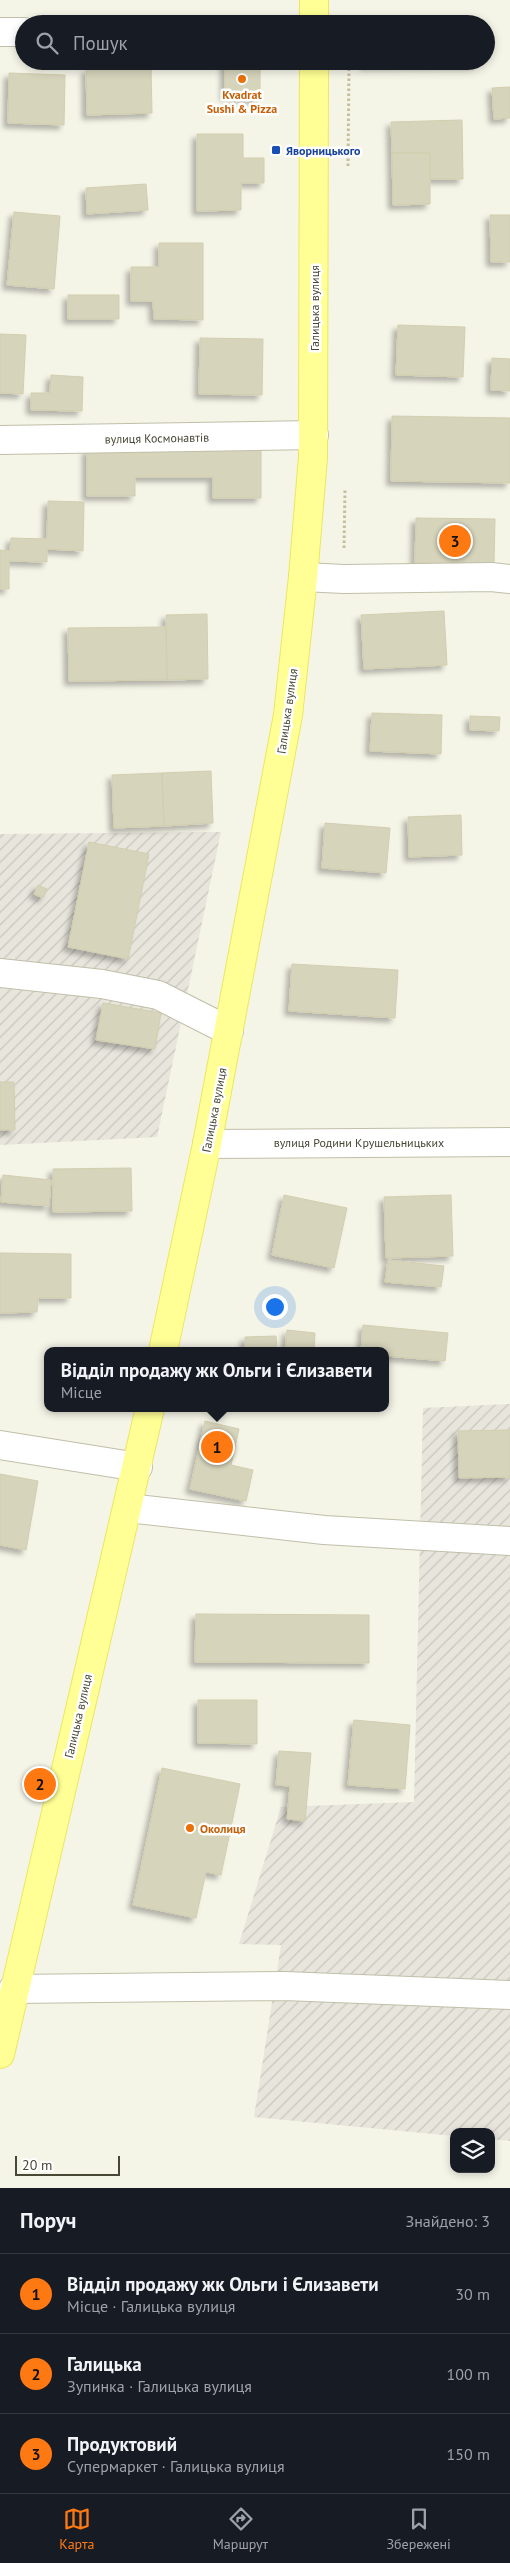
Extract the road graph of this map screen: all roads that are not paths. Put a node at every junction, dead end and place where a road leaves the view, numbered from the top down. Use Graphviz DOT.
graph roads {
  1 [pos="314,0"];
  2 [pos="314,15"];
  3 [pos="0,32"];
  4 [pos="15,32"];
  5 [pos="314,70"];
  6 [pos="314,435"];
  7 [pos="0,440"];
  8 [pos="303,577"];
  9 [pos="510,579"];
  10 [pos="0,974"];
  11 [pos="229,1031"];
  12 [pos="510,1142"];
  13 [pos="207,1144"];
  14 [pos="164,1347"];
  15 [pos="149,1412"];
  16 [pos="0,1445"];
  17 [pos="138,1467"];
  18 [pos="128,1508"];
  19 [pos="510,1541"];
  20 [pos="13,1989"];
  21 [pos="510,1996"];
  22 [pos="0,2054"];
  1 -- 2 [label="main road"];
  3 -- 4 [label="street"];
  5 -- 6 [label="main road, Галицька вулиця"];
  6 -- 7 [label="street, вулиця Космонавтів"];
  6 -- 8 [label="main road, Галицька вулиця"];
  8 -- 9 [label="street"];
  8 -- 11 [label="main road, Галицька вулиця"];
  10 -- 11 [label="street"];
  11 -- 13 [label="main road, Галицька вулиця"];
  12 -- 13 [label="street, вулиця Родини Крушельницьких"];
  13 -- 14 [label="main road, Галицька вулиця"];
  15 -- 17 [label="main road, Галицька вулиця"];
  16 -- 17 [label="street"];
  17 -- 18 [label="main road, Галицька вулиця"];
  18 -- 19 [label="street"];
  18 -- 20 [label="main road, Галицька вулиця"];
  20 -- 21 [label="street"];
  20 -- 22 [label="main road, Галицька вулиця"];
}
